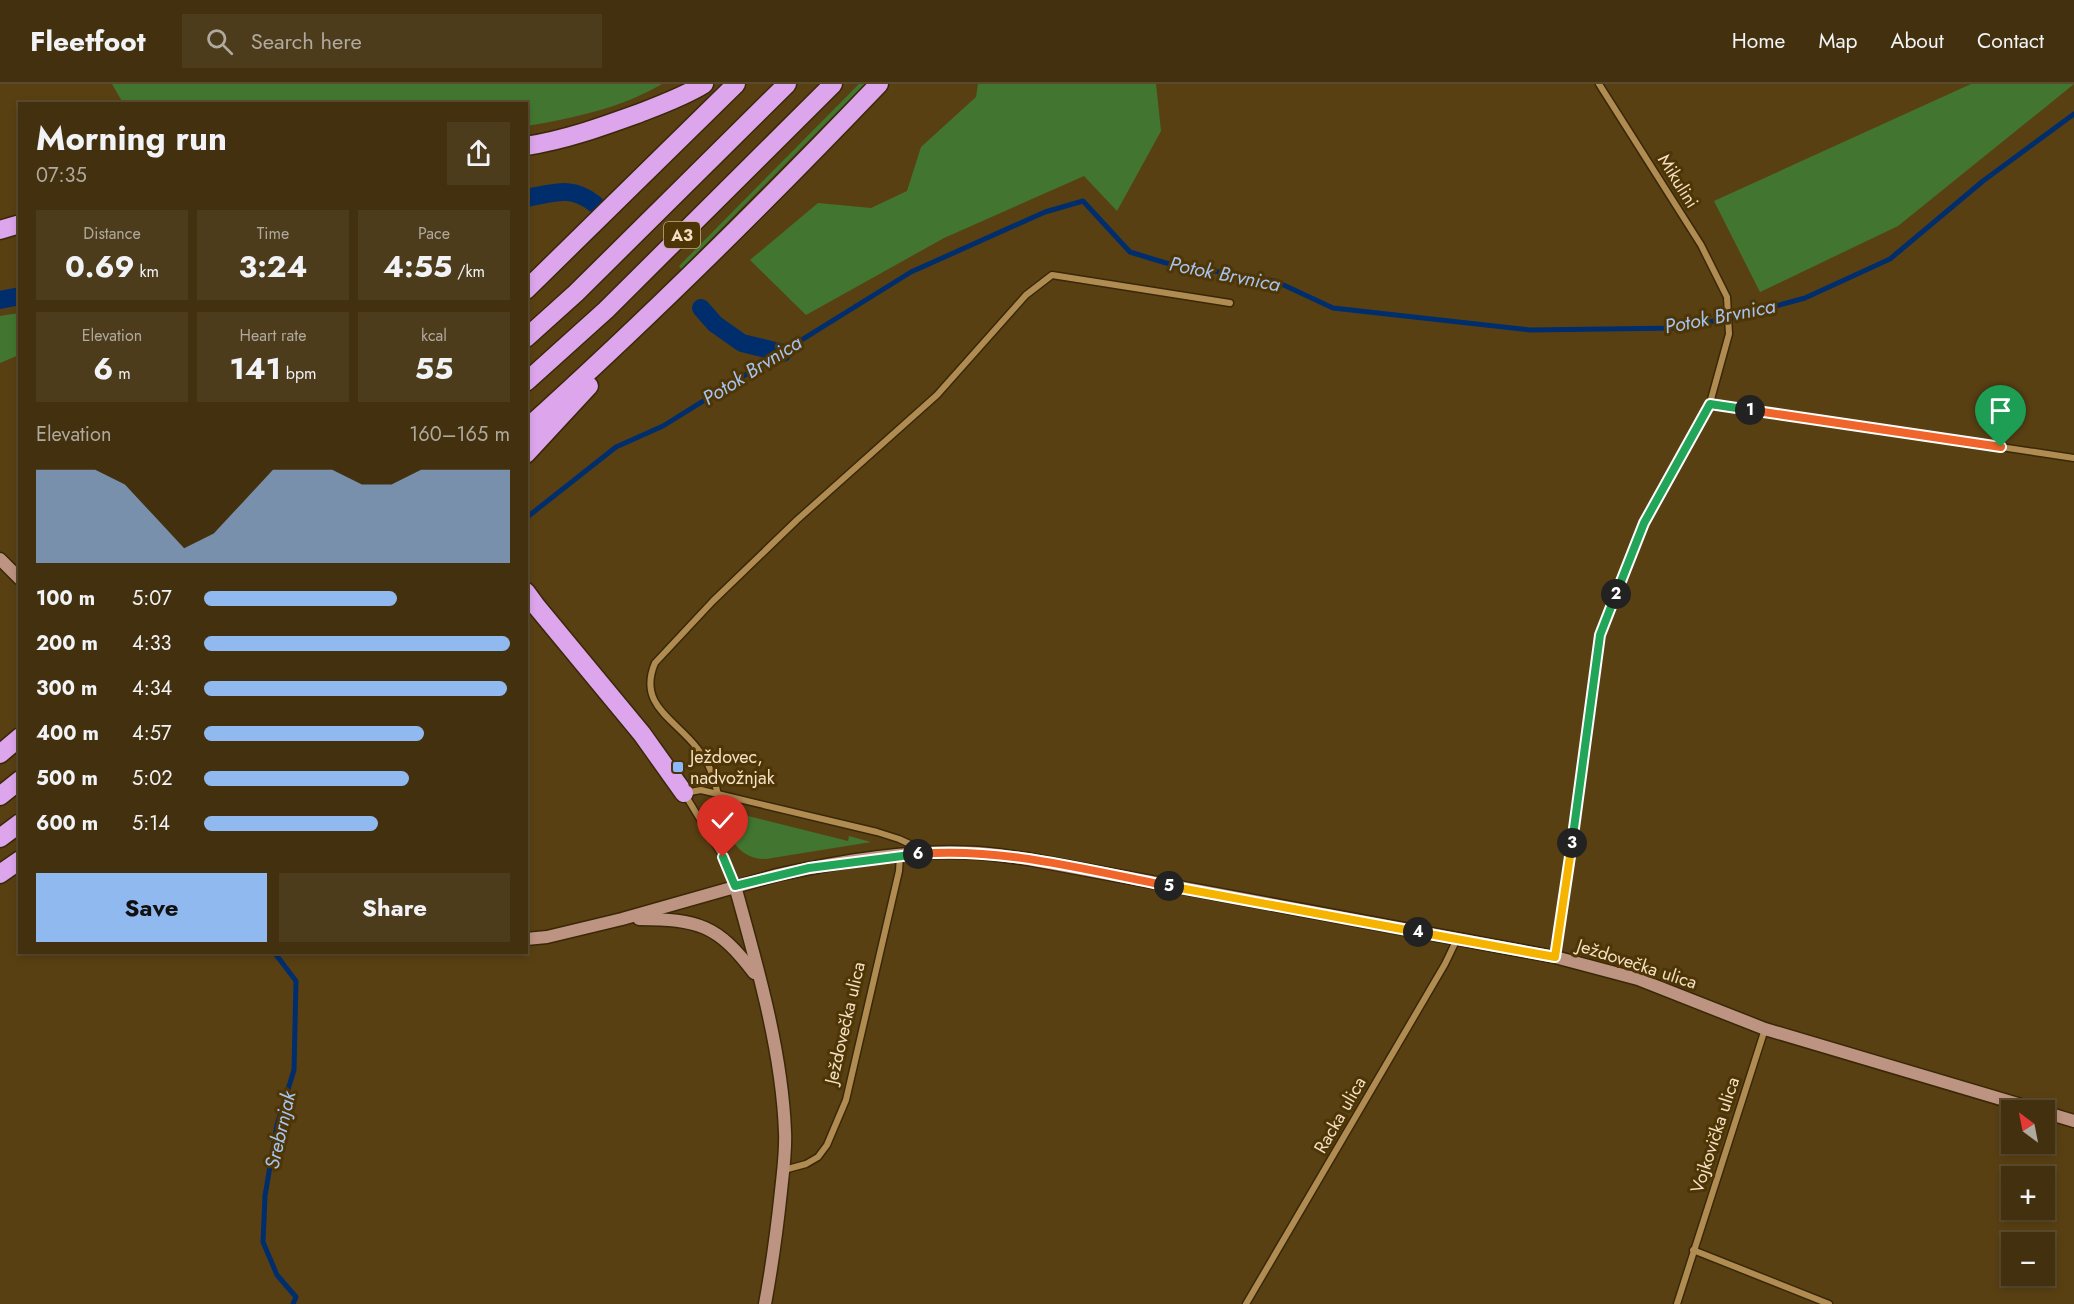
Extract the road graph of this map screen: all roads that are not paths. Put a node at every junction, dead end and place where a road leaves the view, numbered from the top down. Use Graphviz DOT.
graph roads {
  1 [pos="704,84"];
  2 [pos="736,84"];
  3 [pos="786,84"];
  4 [pos="833,84"];
  5 [pos="879,84"];
  6 [pos="1599,84"];
  7 [pos="528,146"];
  8 [pos="18,225"];
  9 [pos="0,230"];
  10 [pos="528,288"];
  11 [pos="1230,303"];
  12 [pos="528,336"];
  13 [pos="600,363"];
  14 [pos="528,380"];
  15 [pos="1710,404"];
  16 [pos="528,427"];
  17 [pos="528,452"];
  18 [pos="2074,458"];
  19 [pos="0,559"];
  20 [pos="18,577"];
  21 [pos="528,595"];
  22 [pos="18,739"];
  23 [pos="0,754"];
  24 [pos="18,782"];
  25 [pos="684,793"];
  26 [pos="718,795"];
  27 [pos="0,796"];
  28 [pos="18,824"];
  29 [pos="0,838"];
  30 [pos="930,853"];
  31 [pos="900,856"];
  32 [pos="18,861"];
  33 [pos="0,874"];
  34 [pos="735,886"];
  35 [pos="622,919"];
  36 [pos="528,939"];
  37 [pos="1456,939"];
  38 [pos="1555,957"];
  39 [pos="758,979"];
  40 [pos="1765,1029"];
  41 [pos="2004,1100"];
  42 [pos="2055,1115"];
  43 [pos="2074,1121"];
  44 [pos="783,1170"];
  45 [pos="1693,1250"];
  46 [pos="765,1304"];
  47 [pos="1246,1304"];
  48 [pos="1677,1304"];
  49 [pos="1829,1304"];
  1 -- 7 [label="highway"];
  2 -- 10 [label="highway"];
  3 -- 12 [label="highway, A3"];
  4 -- 14 [label="highway, A3"];
  5 -- 13 [label="highway"];
  6 -- 15 [label="street, Mikulini"];
  8 -- 9 [label="highway"];
  11 -- 26 [label="street"];
  13 -- 16 [label="highway"];
  13 -- 17 [label="highway"];
  15 -- 18 [label="street"];
  15 -- 38 [label="street"];
  19 -- 20 [label="main road"];
  21 -- 25 [label="highway"];
  22 -- 23 [label="highway"];
  24 -- 27 [label="highway"];
  25 -- 26 [label="street, Ježdovečka ulica"];
  25 -- 34 [label="street"];
  26 -- 30 [label="street, Ježdovečka ulica"];
  28 -- 29 [label="highway"];
  30 -- 31 [label="main road, Ježdovečka ulica"];
  30 -- 37 [label="main road, Ježdovečka ulica"];
  31 -- 34 [label="main road, Ježdovečka ulica"];
  31 -- 44 [label="street, Ježdovečka ulica"];
  32 -- 33 [label="highway"];
  34 -- 35 [label="main road, Ježdovečka ulica"];
  34 -- 39 [label="main road"];
  35 -- 36 [label="main road, Ježdovečka ulica"];
  35 -- 39 [label="main road"];
  37 -- 38 [label="main road, Ježdovečka ulica"];
  37 -- 47 [label="street, Racka ulica"];
  38 -- 40 [label="main road, Ježdovečka ulica"];
  39 -- 44 [label="main road"];
  40 -- 41 [label="main road, Ježdovečka ulica"];
  40 -- 45 [label="street, Vojkovička ulica"];
  42 -- 43 [label="main road"];
  44 -- 46 [label="main road"];
  45 -- 48 [label="street, Vojkovička ulica"];
  45 -- 49 [label="street"];
}
